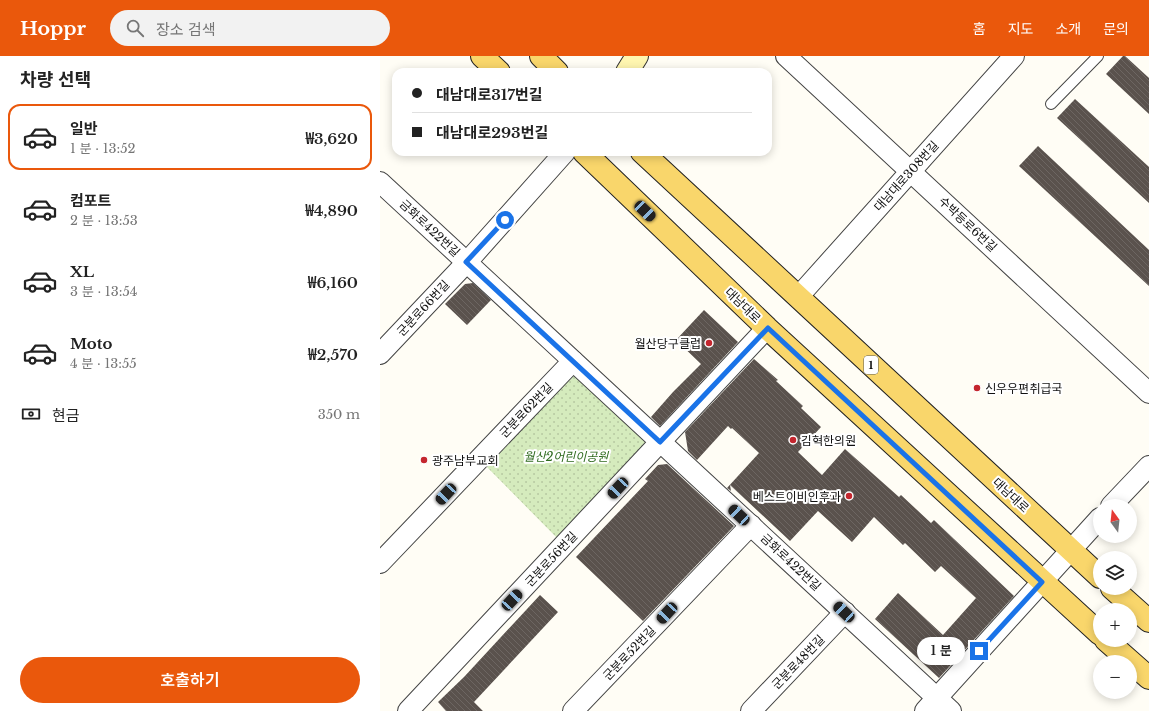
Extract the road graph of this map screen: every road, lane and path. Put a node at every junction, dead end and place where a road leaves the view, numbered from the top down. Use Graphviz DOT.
graph roads {
  1 [pos="482,56"];
  2 [pos="541,56"];
  3 [pos="637,56"];
  4 [pos="786,56"];
  5 [pos="1098,56"];
  6 [pos="1004,59"];
  7 [pos="495,68"];
  8 [pos="553,68"];
  9 [pos="630,68"];
  10 [pos="1051,104"];
  11 [pos="561,156"];
  12 [pos="588,156"];
  13 [pos="646,156"];
  14 [pos="910,170"];
  15 [pos="380,182"];
  16 [pos="466,262"];
  17 [pos="798,297"];
  18 [pos="768,328"];
  19 [pos="380,354"];
  20 [pos="573,361"];
  21 [pos="1149,393"];
  22 [pos="660,442"];
  23 [pos="1149,466"];
  24 [pos="1118,499"];
  25 [pos="751,525"];
  26 [pos="1093,525"];
  27 [pos="1070,550"];
  28 [pos="380,563"];
  29 [pos="1093,571"];
  30 [pos="1042,582"];
  31 [pos="1120,595"];
  32 [pos="844,612"];
  33 [pos="1149,622"];
  34 [pos="1093,628"];
  35 [pos="1114,647"];
  36 [pos="1149,678"];
  37 [pos="938,707"];
  38 [pos="408,711"];
  39 [pos="573,711"];
  40 [pos="751,711"];
  1 -- 7 [label="main road"];
  2 -- 8 [label="main road"];
  3 -- 9 [label="street"];
  4 -- 14 [label="street, 수박등로6번길"];
  5 -- 10 [label="lane"];
  6 -- 14 [label="street, 대남대로308번길"];
  11 -- 16 [label="street, 군분로66번길"];
  12 -- 18 [label="main road, 대남대로"];
  13 -- 17 [label="main road, 대남대로 / 1"];
  14 -- 17 [label="street, 대남대로308번길"];
  14 -- 21 [label="street, 수박등로6번길"];
  15 -- 16 [label="street, 금화로422번길"];
  16 -- 19 [label="street, 군분로66번길"];
  16 -- 20 [label="street, 금화로422번길"];
  17 -- 27 [label="main road, 대남대로 / 1"];
  18 -- 22 [label="street, 군분로56번길"];
  18 -- 30 [label="main road, 대남대로"];
  20 -- 22 [label="street, 금화로422번길"];
  20 -- 28 [label="street, 군분로62번길"];
  22 -- 25 [label="street, 금화로422번길"];
  22 -- 38 [label="street, 군분로56번길"];
  23 -- 24 [label="street"];
  25 -- 32 [label="street, 금화로422번길"];
  25 -- 39 [label="street, 군분로52번길"];
  26 -- 27 [label="street"];
  27 -- 29 [label="main road, 대남대로 / 1"];
  27 -- 30 [label="street"];
  30 -- 34 [label="main road, 대남대로"];
  30 -- 37 [label="street"];
  31 -- 33 [label="main road"];
  32 -- 37 [label="street, 금화로422번길"];
  32 -- 40 [label="street, 군분로48번길"];
  35 -- 36 [label="main road"];
}
